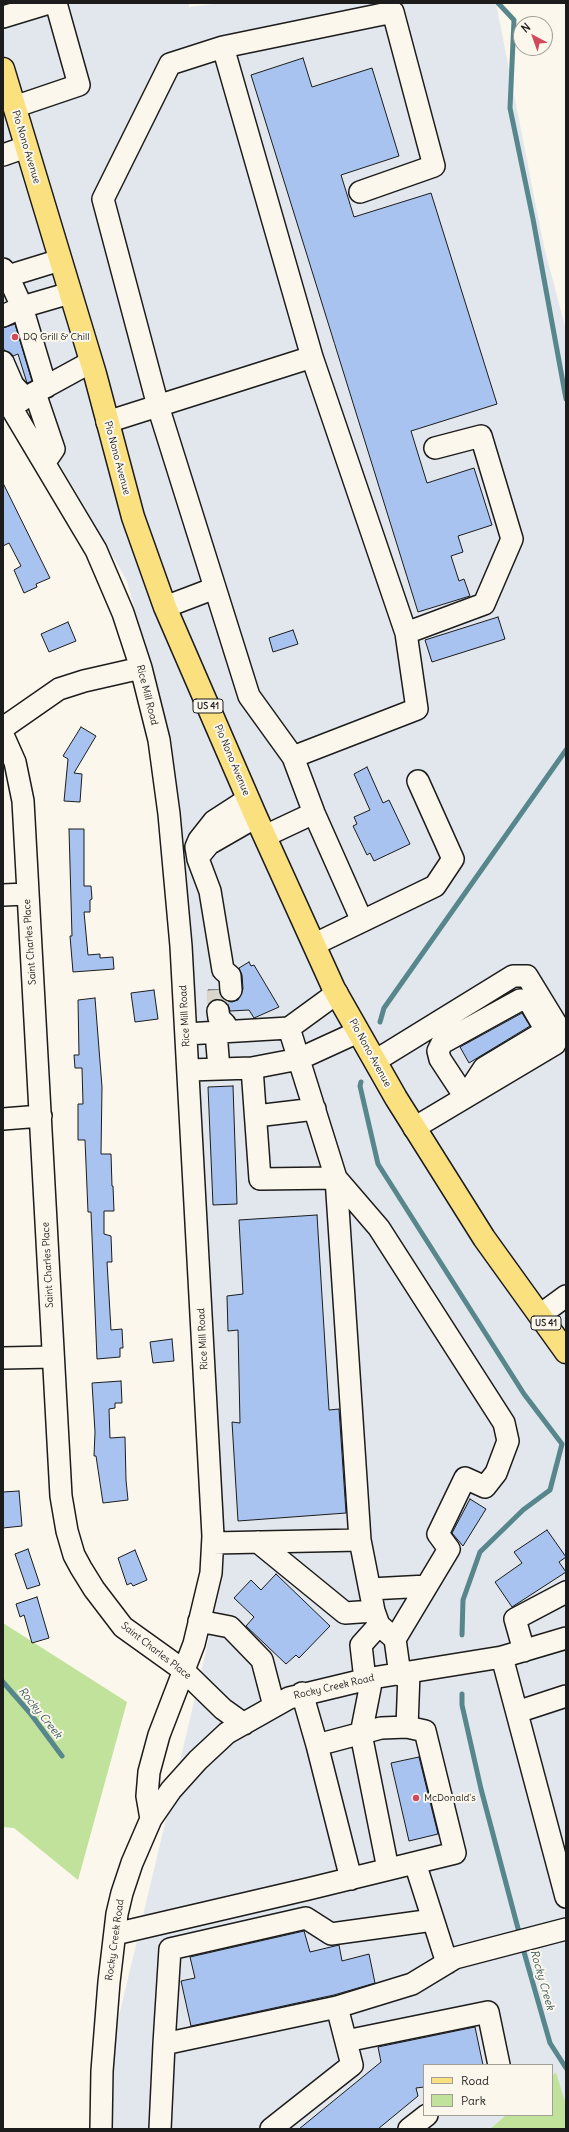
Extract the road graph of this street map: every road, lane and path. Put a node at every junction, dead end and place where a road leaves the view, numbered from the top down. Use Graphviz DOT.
graph roads {
  1 [pos="49,3"];
  2 [pos="56,3"];
  3 [pos="3,17"];
  4 [pos="223,47"];
  5 [pos="3,69"];
  6 [pos="14,107"];
  7 [pos="26,147"];
  8 [pos="3,156"];
  9 [pos="360,192"];
  10 [pos="60,260"];
  11 [pos="5,275"];
  12 [pos="70,293"];
  13 [pos="22,307"];
  14 [pos="3,316"];
  15 [pos="312,357"];
  16 [pos="3,362"];
  17 [pos="91,362"];
  18 [pos="24,396"];
  19 [pos="158,406"];
  20 [pos="107,422"];
  21 [pos="435,448"];
  22 [pos="45,462"];
  23 [pos="215,588"];
  24 [pos="165,607"];
  25 [pos="406,632"];
  26 [pos="141,668"];
  27 [pos="3,728"];
  28 [pos="3,735"];
  29 [pos="293,757"];
  30 [pos="418,781"];
  31 [pos="314,813"];
  32 [pos="257,818"];
  33 [pos="210,892"];
  34 [pos="27,894"];
  35 [pos="3,896"];
  36 [pos="177,898"];
  37 [pos="362,921"];
  38 [pos="314,944"];
  39 [pos="224,990"];
  40 [pos="336,993"];
  41 [pos="223,1020"];
  42 [pos="289,1028"];
  43 [pos="358,1032"];
  44 [pos="424,1032"];
  45 [pos="186,1034"];
  46 [pos="442,1043"];
  47 [pos="299,1059"];
  48 [pos="375,1061"];
  49 [pos="252,1068"];
  50 [pos="219,1069"];
  51 [pos="189,1070"];
  52 [pos="465,1097"];
  53 [pos="315,1109"];
  54 [pos="40,1116"];
  55 [pos="256,1116"];
  56 [pos="3,1119"];
  57 [pos="414,1128"];
  58 [pos="336,1178"];
  59 [pos="566,1296"];
  60 [pos="540,1315"];
  61 [pos="566,1352"];
  62 [pos="3,1358"];
  63 [pos="53,1358"];
  64 [pos="360,1540"];
  65 [pos="258,1542"];
  66 [pos="213,1543"];
  67 [pos="427,1586"];
  68 [pos="370,1589"];
  69 [pos="564,1597"];
  70 [pos="376,1618"];
  71 [pos="199,1621"];
  72 [pos="566,1638"];
  73 [pos="395,1639"];
  74 [pos="524,1651"];
  75 [pos="502,1657"];
  76 [pos="183,1670"];
  77 [pos="404,1674"];
  78 [pos="369,1679"];
  79 [pos="302,1693"];
  80 [pos="566,1696"];
  81 [pos="274,1706"];
  82 [pos="517,1712"];
  83 [pos="244,1724"];
  84 [pos="407,1727"];
  85 [pos="361,1734"];
  86 [pos="317,1745"];
  87 [pos="151,1819"];
  88 [pos="415,1863"];
  89 [pos="388,1870"];
  90 [pos="351,1879"];
  91 [pos="566,1897"];
  92 [pos="433,1920"];
  93 [pos="566,1929"];
  94 [pos="115,1934"];
  95 [pos="447,1963"];
  96 [pos="337,2008"];
  97 [pos="346,2041"];
  98 [pos="164,2044"];
  99 [pos="499,2064"];
  100 [pos="426,2116"];
  101 [pos="101,2129"];
  102 [pos="160,2129"];
  103 [pos="271,2129"];
  104 [pos="409,2129"];
  1 -- 3 [label="street"];
  2 -- 6 [label="street"];
  4 -- 9 [label="street"];
  4 -- 15 [label="street"];
  4 -- 19 [label="street"];
  5 -- 6 [label="main road, Pio Nono Avenue / US 41"];
  6 -- 7 [label="main road, Pio Nono Avenue / US 41"];
  7 -- 8 [label="street"];
  7 -- 10 [label="main road, Pio Nono Avenue / US 41"];
  10 -- 11 [label="street"];
  10 -- 12 [label="main road, Pio Nono Avenue / US 41"];
  11 -- 13 [label="street"];
  12 -- 13 [label="street"];
  12 -- 17 [label="main road, Pio Nono Avenue / US 41"];
  13 -- 14 [label="street"];
  13 -- 18 [label="street"];
  15 -- 19 [label="street"];
  15 -- 25 [label="street"];
  16 -- 18 [label="street"];
  17 -- 18 [label="street"];
  17 -- 20 [label="main road, Pio Nono Avenue / US 41"];
  18 -- 22 [label="street, Rice Mill Road"];
  18 -- 22 [label="street"];
  19 -- 20 [label="street"];
  19 -- 23 [label="street"];
  20 -- 24 [label="main road, Pio Nono Avenue / US 41"];
  21 -- 25 [label="street"];
  22 -- 26 [label="street, Rice Mill Road"];
  23 -- 24 [label="street"];
  23 -- 29 [label="street"];
  24 -- 32 [label="main road, Pio Nono Avenue / US 41"];
  25 -- 29 [label="street"];
  26 -- 27 [label="street"];
  26 -- 36 [label="street, Rice Mill Road"];
  28 -- 34 [label="street, Saint Charles Place"];
  29 -- 31 [label="street"];
  30 -- 37 [label="street"];
  31 -- 32 [label="street"];
  31 -- 37 [label="street"];
  32 -- 33 [label="street"];
  32 -- 38 [label="main road, Pio Nono Avenue / US 41"];
  33 -- 36 [label="street"];
  33 -- 39 [label="street"];
  34 -- 35 [label="street"];
  34 -- 54 [label="street, Saint Charles Place"];
  36 -- 45 [label="street, Rice Mill Road"];
  37 -- 38 [label="street"];
  38 -- 40 [label="main road, Pio Nono Avenue / US 41"];
  40 -- 42 [label="street"];
  40 -- 43 [label="main road, Pio Nono Avenue / US 41"];
  41 -- 42 [label="street"];
  41 -- 45 [label="street"];
  41 -- 50 [label="street"];
  42 -- 47 [label="street"];
  43 -- 47 [label="street"];
  43 -- 48 [label="main road, Pio Nono Avenue / US 41"];
  44 -- 46 [label="street"];
  44 -- 48 [label="street"];
  44 -- 52 [label="street"];
  45 -- 51 [label="street, Rice Mill Road"];
  46 -- 52 [label="street"];
  46 -- 52 [label="street"];
  47 -- 49 [label="street"];
  47 -- 53 [label="street"];
  48 -- 57 [label="main road, Pio Nono Avenue / US 41"];
  49 -- 50 [label="street"];
  49 -- 55 [label="street"];
  50 -- 51 [label="street"];
  51 -- 66 [label="street, Rice Mill Road"];
  52 -- 57 [label="street"];
  53 -- 55 [label="street"];
  53 -- 58 [label="street"];
  54 -- 56 [label="street"];
  54 -- 63 [label="street, Saint Charles Place"];
  55 -- 58 [label="street"];
  57 -- 60 [label="main road, Pio Nono Avenue / US 41"];
  58 -- 64 [label="street"];
  58 -- 67 [label="street"];
  59 -- 60 [label="street"];
  60 -- 61 [label="main road, Pio Nono Avenue / US 41"];
  62 -- 63 [label="street"];
  63 -- 76 [label="street, Saint Charles Place"];
  64 -- 65 [label="street"];
  64 -- 68 [label="street"];
  65 -- 66 [label="street"];
  65 -- 70 [label="street"];
  66 -- 71 [label="street, Rice Mill Road"];
  67 -- 68 [label="street"];
  67 -- 73 [label="street"];
  68 -- 70 [label="street"];
  69 -- 74 [label="street"];
  70 -- 73 [label="street"];
  70 -- 78 [label="street"];
  71 -- 76 [label="street, Rice Mill Road"];
  71 -- 81 [label="street"];
  72 -- 74 [label="street, Rocky Creek Road"];
  73 -- 77 [label="street"];
  74 -- 75 [label="street, Rocky Creek Road"];
  75 -- 77 [label="street, Rocky Creek Road"];
  75 -- 82 [label="street"];
  76 -- 83 [label="street, Saint Charles Place"];
  76 -- 87 [label="street, Rice Mill Road"];
  77 -- 78 [label="street, Rocky Creek Road"];
  77 -- 84 [label="street"];
  78 -- 79 [label="street, Rocky Creek Road"];
  78 -- 85 [label="street"];
  79 -- 81 [label="street, Rocky Creek Road"];
  79 -- 86 [label="street"];
  80 -- 82 [label="street"];
  81 -- 83 [label="street, Rocky Creek Road"];
  82 -- 91 [label="street"];
  83 -- 87 [label="street, Rocky Creek Road"];
  84 -- 85 [label="street"];
  84 -- 88 [label="street"];
  85 -- 86 [label="street"];
  85 -- 89 [label="street"];
  86 -- 90 [label="street"];
  87 -- 94 [label="street, Rocky Creek Road"];
  88 -- 89 [label="street"];
  88 -- 92 [label="street"];
  89 -- 90 [label="street"];
  90 -- 94 [label="street"];
  92 -- 95 [label="street"];
  92 -- 98 [label="street"];
  93 -- 95 [label="street"];
  94 -- 101 [label="street, Rocky Creek Road"];
  95 -- 96 [label="street"];
  96 -- 97 [label="street"];
  96 -- 98 [label="street"];
  97 -- 99 [label="street"];
  97 -- 103 [label="street"];
  98 -- 102 [label="street"];
  100 -- 104 [label="street"];
}
